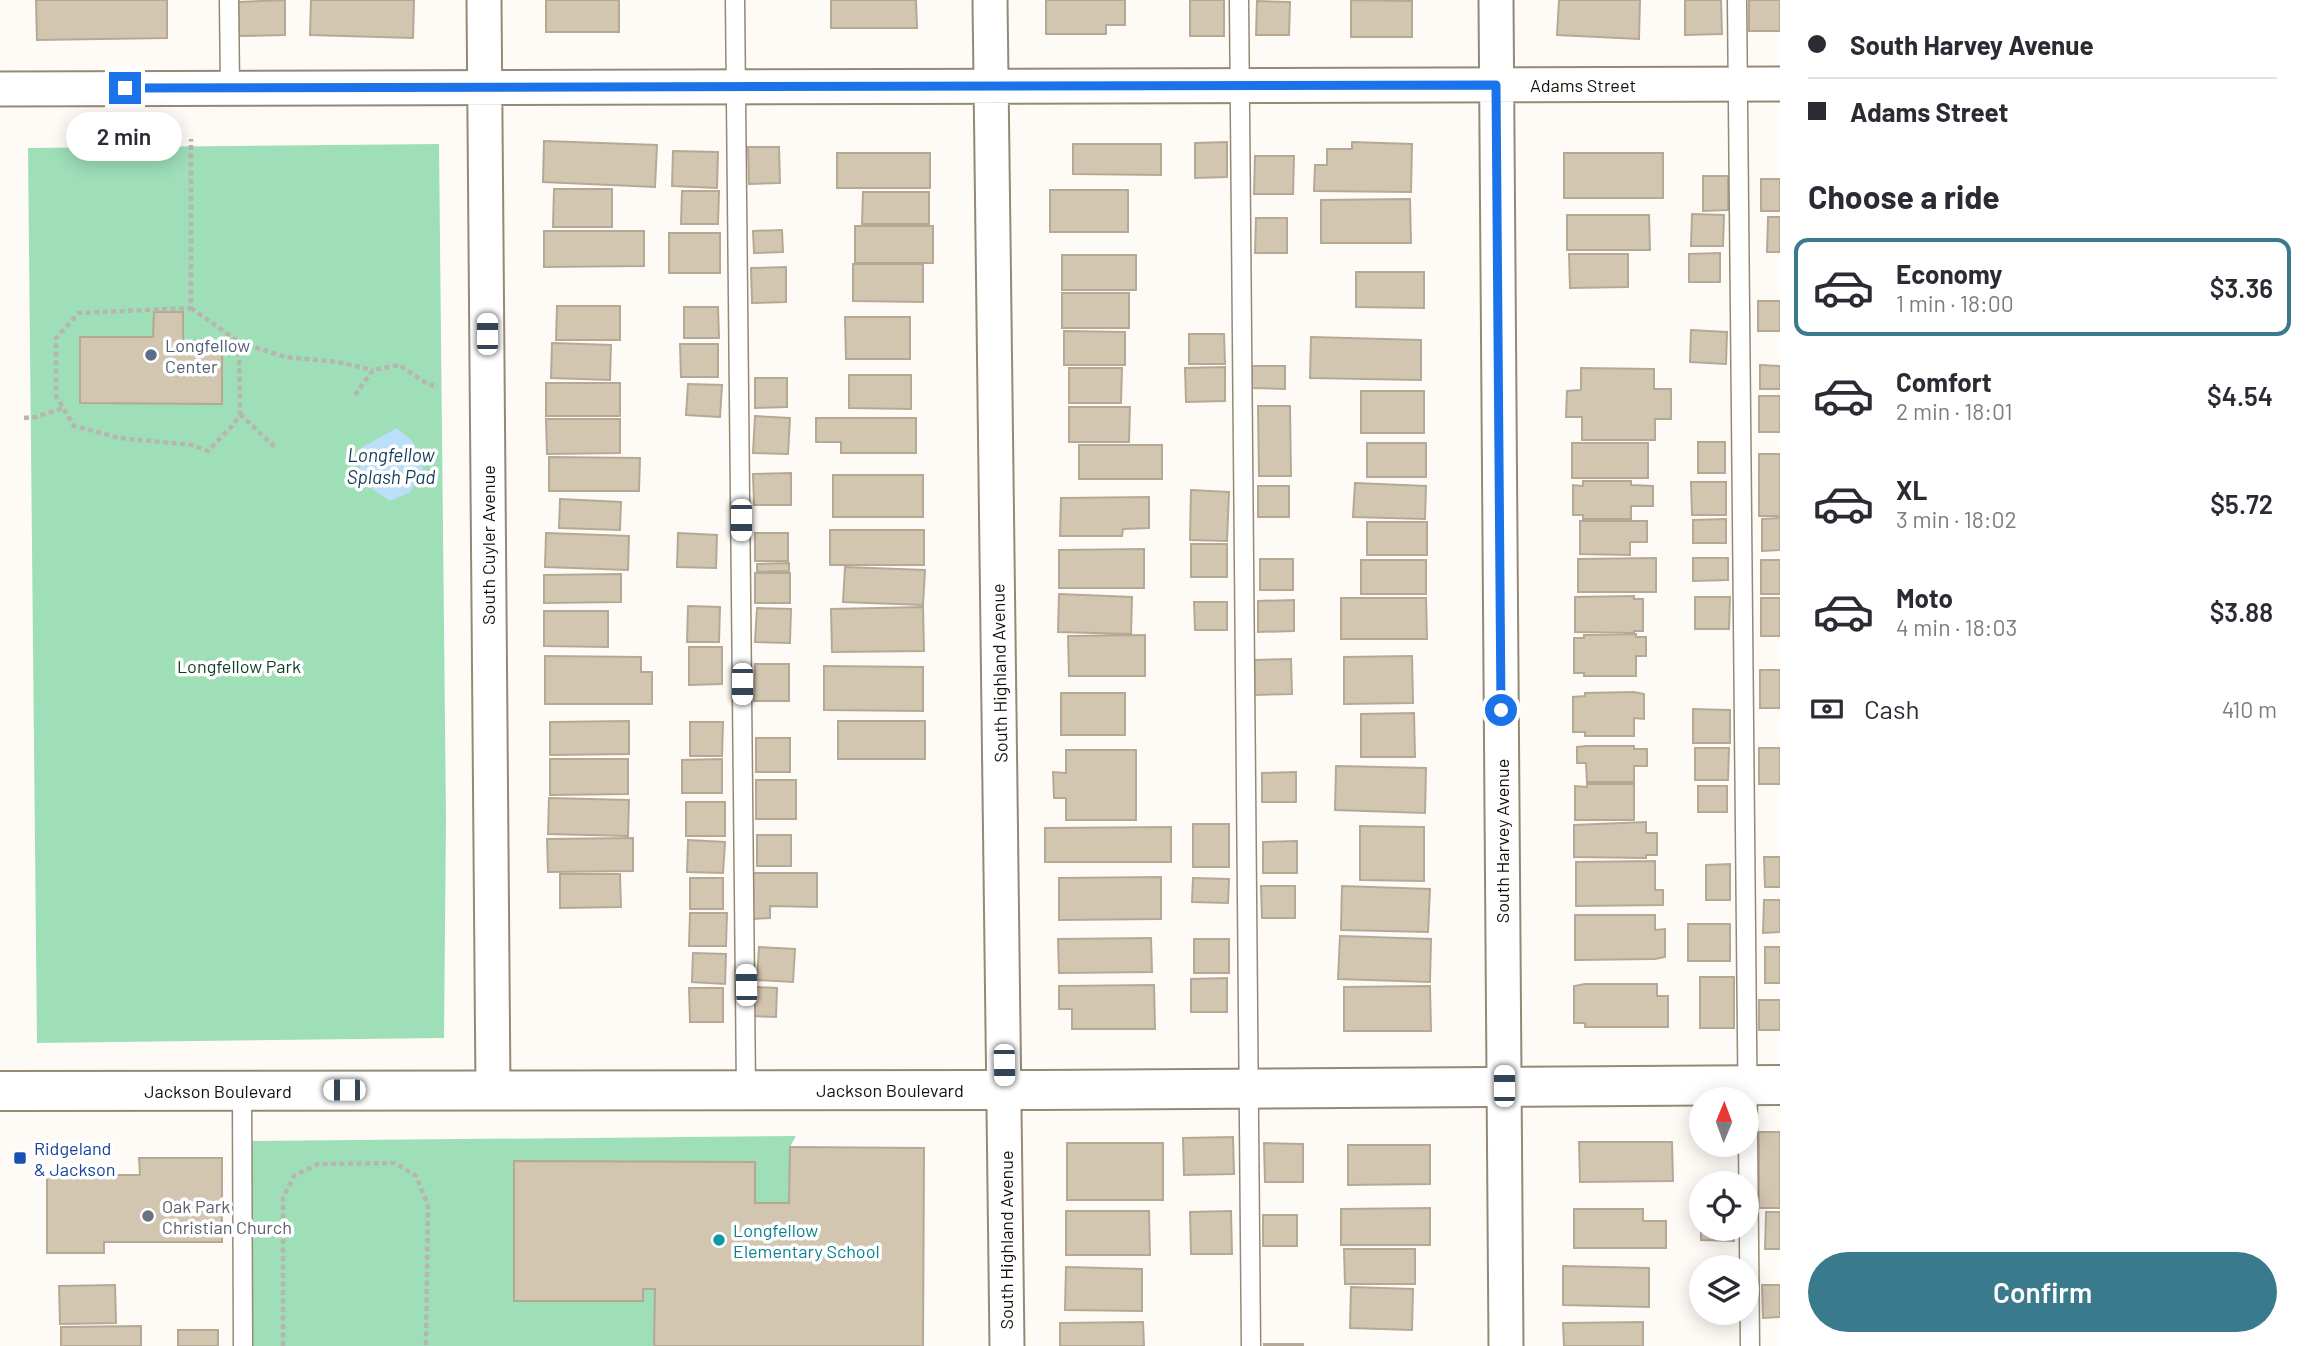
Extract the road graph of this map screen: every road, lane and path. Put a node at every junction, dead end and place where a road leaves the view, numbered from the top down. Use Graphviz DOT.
graph roads {
  1 [pos="229,0"];
  2 [pos="484,0"];
  3 [pos="735,0"];
  4 [pos="990,0"];
  5 [pos="1239,0"];
  6 [pos="1496,0"];
  7 [pos="1737,0"];
  8 [pos="1780,84"];
  9 [pos="1496,85"];
  10 [pos="1738,85"];
  11 [pos="991,86"];
  12 [pos="1239,86"];
  13 [pos="736,87"];
  14 [pos="230,88"];
  15 [pos="485,88"];
  16 [pos="0,89"];
  17 [pos="191,139"];
  18 [pos="191,307"];
  19 [pos="239,342"];
  20 [pos="373,370"];
  21 [pos="438,385"];
  22 [pos="355,395"];
  23 [pos="63,408"];
  24 [pos="240,414"];
  25 [pos="24,418"];
  26 [pos="277,449"];
  27 [pos="1763,1085"];
  28 [pos="1504,1086"];
  29 [pos="1249,1088"];
  30 [pos="492,1090"];
  31 [pos="746,1090"];
  32 [pos="1005,1090"];
  33 [pos="0,1091"];
  34 [pos="242,1091"];
  35 [pos="243,1346"];
  36 [pos="283,1346"];
  37 [pos="426,1346"];
  38 [pos="1006,1346"];
  39 [pos="1251,1346"];
  40 [pos="1506,1346"];
  41 [pos="1750,1346"];
  1 -- 14 [label="lane"];
  2 -- 15 [label="street, South Cuyler Avenue"];
  3 -- 13 [label="lane"];
  4 -- 11 [label="street, South Highland Avenue"];
  5 -- 12 [label="lane"];
  6 -- 9 [label="street, South Harvey Avenue"];
  7 -- 10 [label="lane"];
  8 -- 10 [label="street, Adams Street"];
  9 -- 10 [label="street, Adams Street"];
  9 -- 12 [label="street, Adams Street"];
  9 -- 28 [label="street, South Harvey Avenue"];
  10 -- 27 [label="lane"];
  11 -- 12 [label="street, Adams Street"];
  11 -- 13 [label="street, Adams Street"];
  11 -- 32 [label="street, South Highland Avenue"];
  12 -- 29 [label="lane"];
  13 -- 15 [label="street, Adams Street"];
  13 -- 31 [label="lane"];
  14 -- 15 [label="street, Adams Street"];
  14 -- 16 [label="street, Adams Street"];
  15 -- 30 [label="street, South Cuyler Avenue"];
  17 -- 18 [label="path"];
  18 -- 19 [label="path"];
  18 -- 23 [label="path"];
  19 -- 20 [label="path"];
  19 -- 24 [label="path"];
  20 -- 21 [label="path"];
  20 -- 22 [label="path"];
  23 -- 24 [label="path"];
  23 -- 25 [label="path"];
  24 -- 26 [label="path"];
  27 -- 28 [label="street, Jackson Boulevard"];
  27 -- 41 [label="lane"];
  28 -- 29 [label="street, Jackson Boulevard"];
  28 -- 40 [label="street, South Harvey Avenue"];
  29 -- 32 [label="street, Jackson Boulevard"];
  29 -- 39 [label="lane"];
  30 -- 31 [label="street, Jackson Boulevard"];
  30 -- 34 [label="street, Jackson Boulevard"];
  31 -- 32 [label="street, Jackson Boulevard"];
  32 -- 38 [label="street, South Highland Avenue"];
  33 -- 34 [label="street, Jackson Boulevard"];
  34 -- 35 [label="lane"];
  36 -- 37 [label="path"];
}
